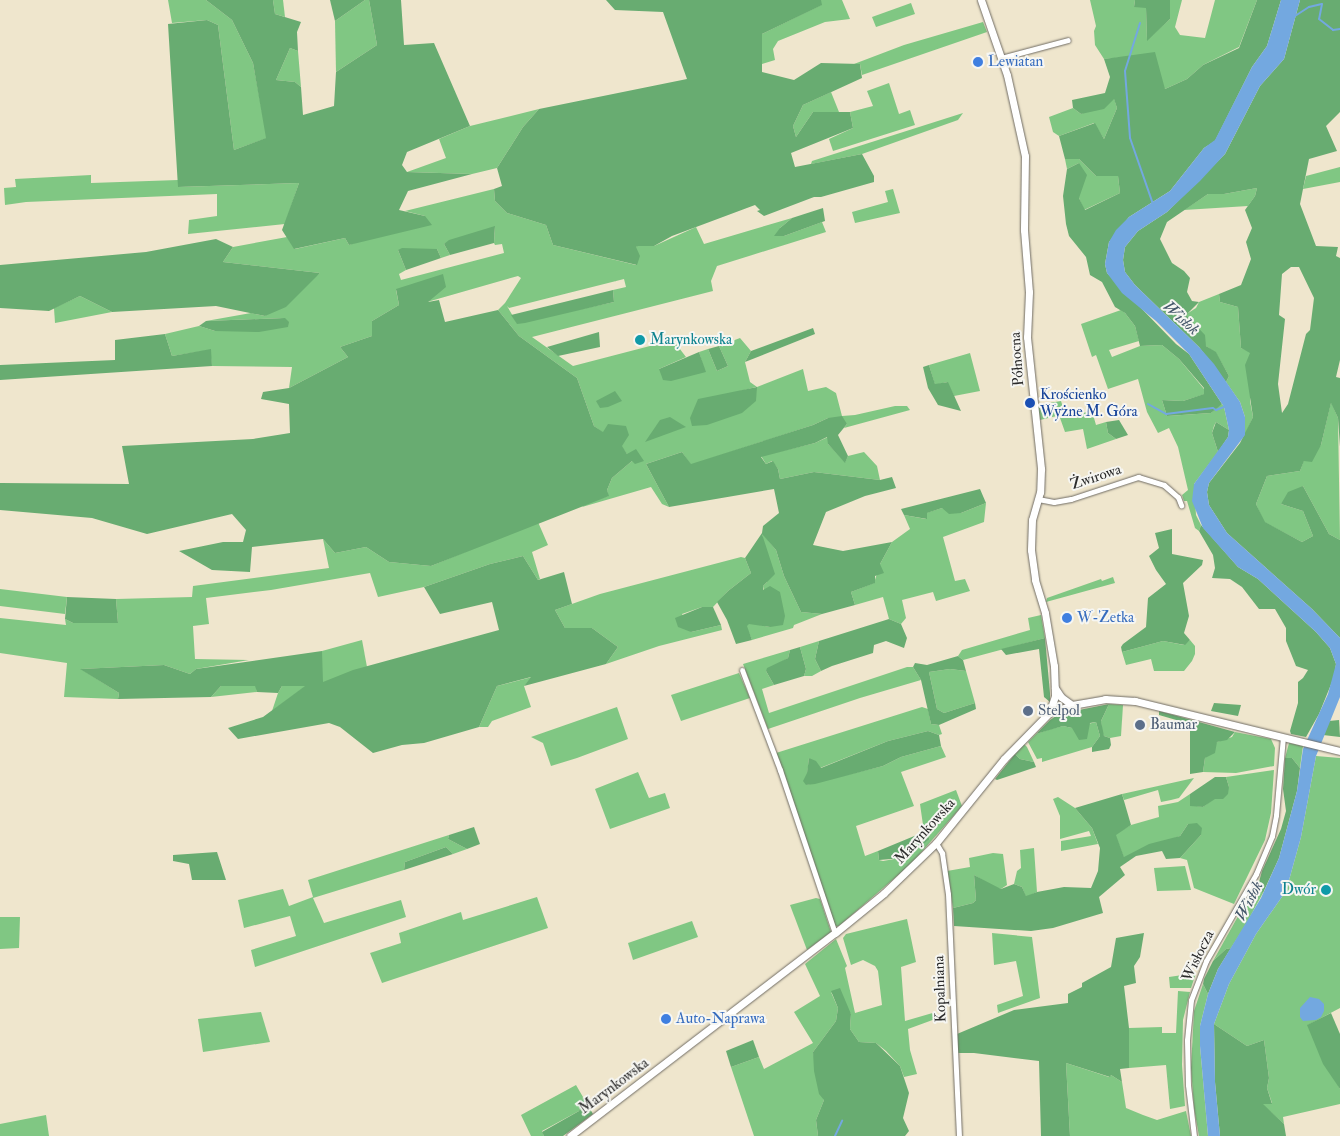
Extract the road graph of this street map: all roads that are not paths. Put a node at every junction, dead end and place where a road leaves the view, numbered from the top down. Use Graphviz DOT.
graph roads {
  1 [pos="981,0"];
  2 [pos="1068,40"];
  3 [pos="1002,58"];
  4 [pos="1038,499"];
  5 [pos="1181,505"];
  6 [pos="742,670"];
  7 [pos="1055,688"];
  8 [pos="1072,705"];
  9 [pos="1049,713"];
  10 [pos="1283,737"];
  11 [pos="1338,750"];
  12 [pos="936,843"];
  13 [pos="835,933"];
  14 [pos="570,1136"];
  15 [pos="959,1136"];
  16 [pos="1194,1136"];
  1 -- 3 [label="street, Północna"];
  2 -- 3 [label="street"];
  3 -- 4 [label="street, Północna"];
  4 -- 5 [label="street, Żwirowa"];
  4 -- 7 [label="street, Północna"];
  6 -- 13 [label="street"];
  7 -- 8 [label="street"];
  7 -- 9 [label="street, Północna"];
  8 -- 9 [label="street, Marynkowska"];
  8 -- 10 [label="street, Marynkowska"];
  9 -- 12 [label="street, Marynkowska"];
  10 -- 11 [label="street, Marynkowska"];
  10 -- 16 [label="street, Wisłocza"];
  12 -- 13 [label="street, Marynkowska"];
  12 -- 15 [label="street, Kopalniana"];
  13 -- 14 [label="street, Marynkowska"];
}
